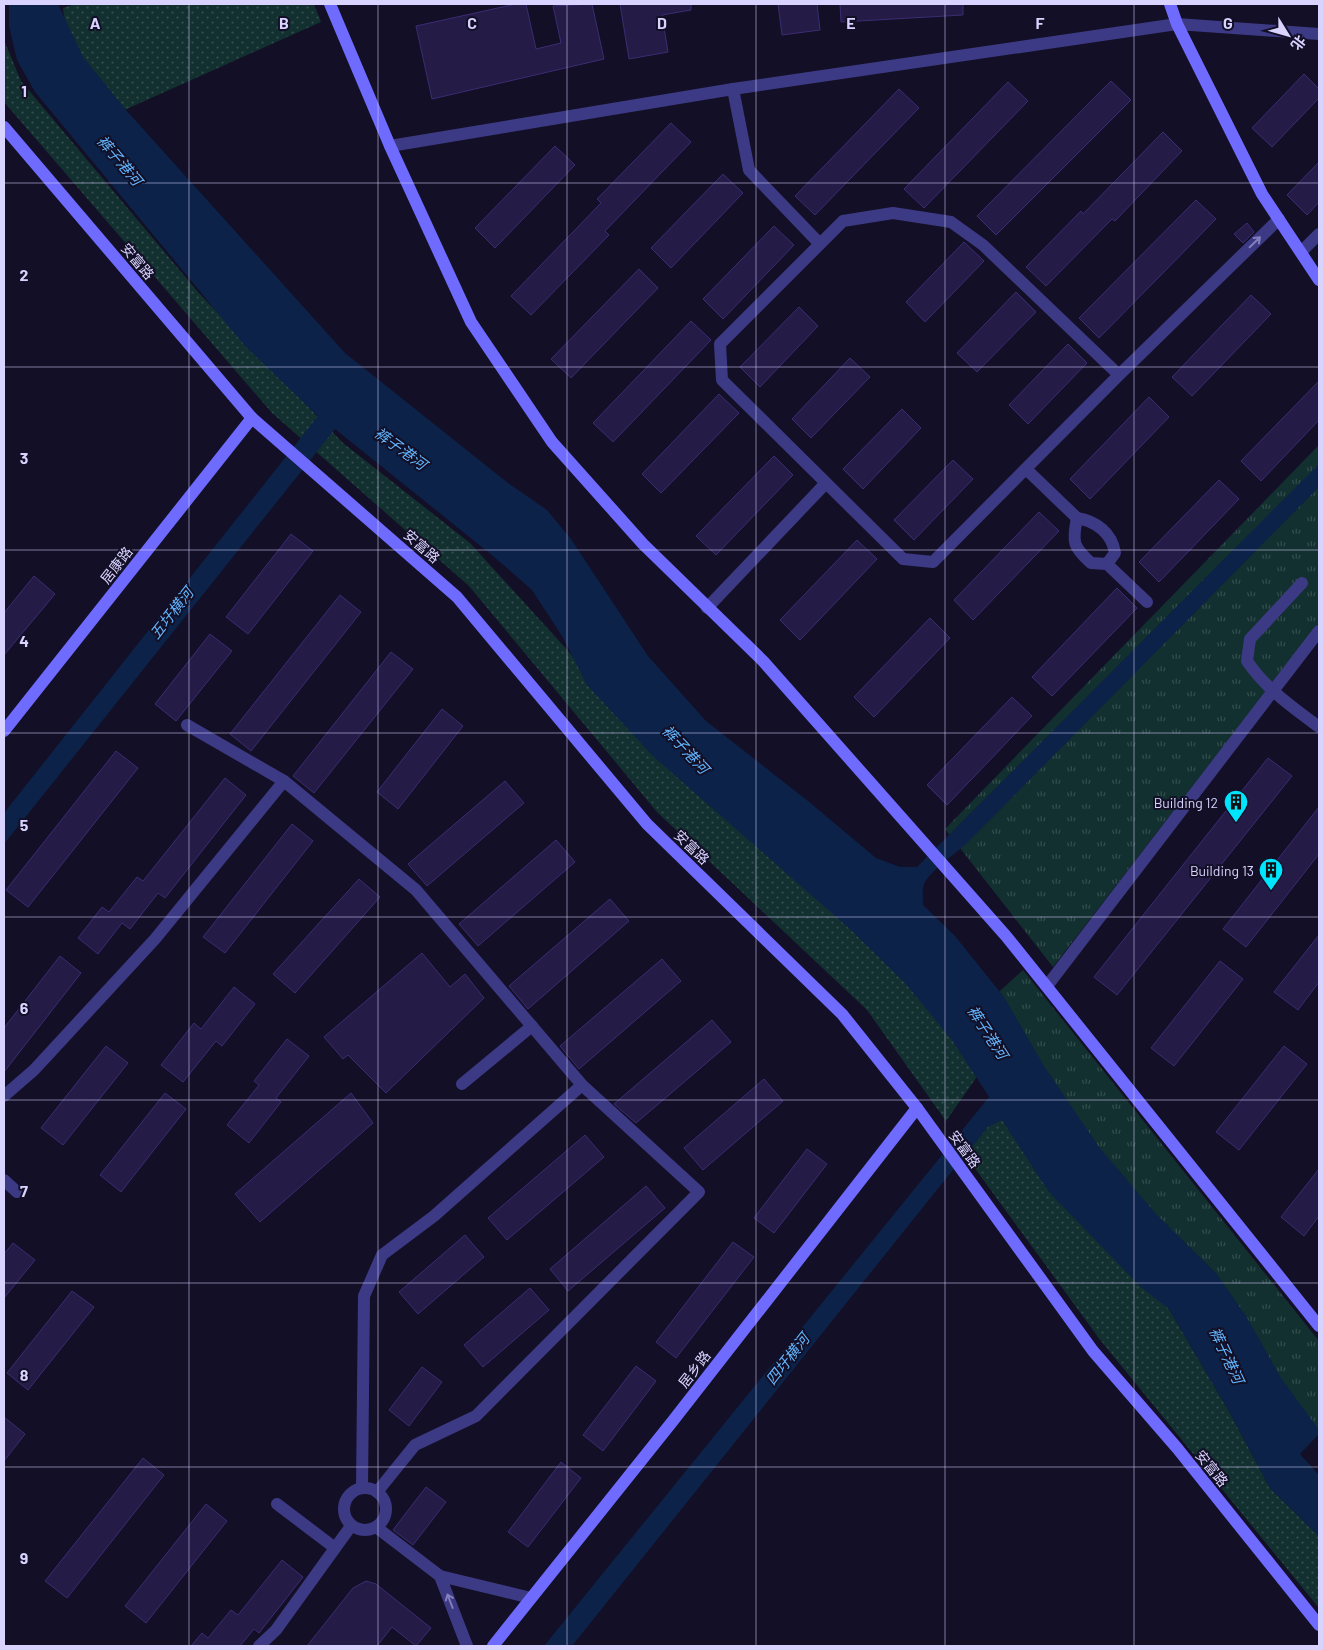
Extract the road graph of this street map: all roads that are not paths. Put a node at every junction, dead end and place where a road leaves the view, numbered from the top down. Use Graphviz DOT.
graph roads {
  1 [pos="330,4"];
  2 [pos="1170,4"];
  3 [pos="1177,24"];
  4 [pos="1319,34"];
  5 [pos="732,89"];
  6 [pos="4,126"];
  7 [pos="390,146"];
  8 [pos="1279,220"];
  9 [pos="1319,234"];
  10 [pos="820,244"];
  11 [pos="1301,252"];
  12 [pos="1319,280"];
  13 [pos="1119,375"];
  14 [pos="252,418"];
  15 [pos="1026,469"];
  16 [pos="826,483"];
  17 [pos="1077,518"];
  18 [pos="1107,564"];
  19 [pos="1302,583"];
  20 [pos="1147,602"];
  21 [pos="708,608"];
  22 [pos="1319,631"];
  23 [pos="1272,692"];
  24 [pos="188,725"];
  25 [pos="1319,727"];
  26 [pos="4,731"];
  27 [pos="284,781"];
  28 [pos="1047,986"];
  29 [pos="532,1026"];
  30 [pos="462,1084"];
  31 [pos="582,1085"];
  32 [pos="4,1096"];
  33 [pos="917,1108"];
  34 [pos="4,1180"];
  35 [pos="17,1192"];
  36 [pos="1319,1326"];
  37 [pos="362,1488"];
  38 [pos="376,1492"];
  39 [pos="277,1504"];
  40 [pos="351,1526"];
  41 [pos="376,1527"];
  42 [pos="335,1548"];
  43 [pos="440,1576"];
  44 [pos="531,1598"];
  45 [pos="1319,1625"];
  46 [pos="259,1646"];
  47 [pos="467,1646"];
  48 [pos="492,1646"];
  1 -- 7 [label="street"];
  2 -- 3 [label="street"];
  3 -- 4 [label="street"];
  3 -- 5 [label="street"];
  3 -- 8 [label="street"];
  5 -- 7 [label="street"];
  5 -- 10 [label="street"];
  6 -- 14 [label="street, 安富路"];
  7 -- 21 [label="street"];
  8 -- 11 [label="street"];
  13 -- 8 [label="street, one-way"];
  9 -- 11 [label="street"];
  10 -- 13 [label="street"];
  10 -- 16 [label="street"];
  11 -- 12 [label="street"];
  13 -- 15 [label="street"];
  14 -- 26 [label="street, 居康路"];
  14 -- 33 [label="street, 安富路"];
  15 -- 16 [label="street"];
  15 -- 17 [label="street"];
  16 -- 21 [label="street"];
  17 -- 18 [label="street"];
  17 -- 18 [label="street"];
  18 -- 20 [label="street"];
  19 -- 23 [label="street"];
  21 -- 28 [label="street"];
  22 -- 23 [label="street"];
  23 -- 25 [label="street"];
  23 -- 28 [label="street"];
  24 -- 27 [label="street"];
  27 -- 29 [label="street"];
  27 -- 32 [label="street"];
  28 -- 36 [label="street"];
  29 -- 30 [label="street"];
  29 -- 31 [label="street"];
  31 -- 37 [label="street"];
  31 -- 38 [label="street"];
  33 -- 44 [label="street, 居乡路"];
  33 -- 45 [label="street, 安富路"];
  34 -- 35 [label="street"];
  37 -- 38 [label="street"];
  37 -- 40 [label="street"];
  38 -- 41 [label="street"];
  39 -- 42 [label="street"];
  40 -- 41 [label="street"];
  40 -- 42 [label="street"];
  41 -- 43 [label="street"];
  42 -- 46 [label="street"];
  43 -- 44 [label="street"];
  47 -- 43 [label="street, one-way"];
  44 -- 48 [label="street, 居乡路"];
}
